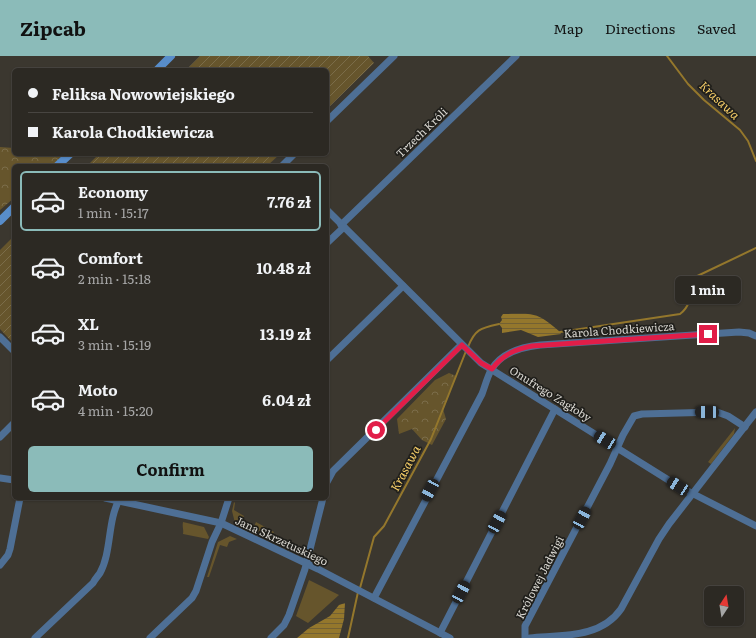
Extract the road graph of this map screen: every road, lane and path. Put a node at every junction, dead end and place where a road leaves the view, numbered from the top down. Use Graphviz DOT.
graph roads {
  1 [pos="171,56"];
  2 [pos="394,56"];
  3 [pos="516,56"];
  4 [pos="159,68"];
  5 [pos="329,119"];
  6 [pos="68,156"];
  7 [pos="292,156"];
  8 [pos="59,164"];
  9 [pos="285,164"];
  10 [pos="12,209"];
  11 [pos="329,212"];
  12 [pos="0,221"];
  13 [pos="343,226"];
  14 [pos="329,241"];
  15 [pos="403,286"];
  16 [pos="756,336"];
  17 [pos="0,337"];
  18 [pos="465,348"];
  19 [pos="12,349"];
  20 [pos="329,358"];
  21 [pos="492,369"];
  22 [pos="555,409"];
  23 [pos="756,412"];
  24 [pos="12,425"];
  25 [pos="745,427"];
  26 [pos="0,437"];
  27 [pos="618,448"];
  28 [pos="0,477"];
  29 [pos="329,478"];
  30 [pos="11,479"];
  31 [pos="692,494"];
  32 [pos="20,500"];
  33 [pos="120,500"];
  34 [pos="227,500"];
  35 [pos="322,500"];
  36 [pos="221,523"];
  37 [pos="756,526"];
  38 [pos="306,564"];
  39 [pos="0,565"];
  40 [pos="374,598"];
  41 [pos="440,633"];
  42 [pos="35,638"];
  43 [pos="150,638"];
  44 [pos="271,638"];
  45 [pos="450,638"];
  46 [pos="525,638"];
  47 [pos="530,638"];
  1 -- 4 [label="main road"];
  2 -- 5 [label="street"];
  3 -- 13 [label="street, Trzech Króli"];
  6 -- 8 [label="main road"];
  7 -- 9 [label="street"];
  10 -- 12 [label="main road"];
  11 -- 13 [label="street, Onufrego Zagłoby"];
  13 -- 14 [label="street, Trzech Króli"];
  13 -- 15 [label="street, Onufrego Zagłoby"];
  15 -- 18 [label="street, Onufrego Zagłoby"];
  15 -- 20 [label="street"];
  16 -- 21 [label="street, Karola Chodkiewicza"];
  17 -- 19 [label="street"];
  18 -- 21 [label="street, Onufrego Zagłoby"];
  18 -- 29 [label="street"];
  21 -- 22 [label="street, Onufrego Zagłoby"];
  21 -- 40 [label="street"];
  22 -- 27 [label="street, Onufrego Zagłoby"];
  22 -- 41 [label="street"];
  23 -- 25 [label="street"];
  24 -- 26 [label="street"];
  25 -- 27 [label="street, Królowej Jadwigi"];
  25 -- 31 [label="street"];
  27 -- 31 [label="street, Onufrego Zagłoby"];
  27 -- 46 [label="street, Królowej Jadwigi"];
  28 -- 30 [label="street"];
  31 -- 37 [label="street, Onufrego Zagłoby"];
  31 -- 47 [label="street"];
  32 -- 39 [label="street"];
  33 -- 36 [label="street, Jana Skrzetuskiego"];
  33 -- 42 [label="street"];
  34 -- 36 [label="street"];
  35 -- 38 [label="street"];
  36 -- 38 [label="street, Jana Skrzetuskiego"];
  36 -- 43 [label="street"];
  38 -- 40 [label="street, Jana Skrzetuskiego"];
  38 -- 44 [label="street"];
  40 -- 41 [label="street, Jana Skrzetuskiego"];
  41 -- 45 [label="street, Jana Skrzetuskiego"];
}
